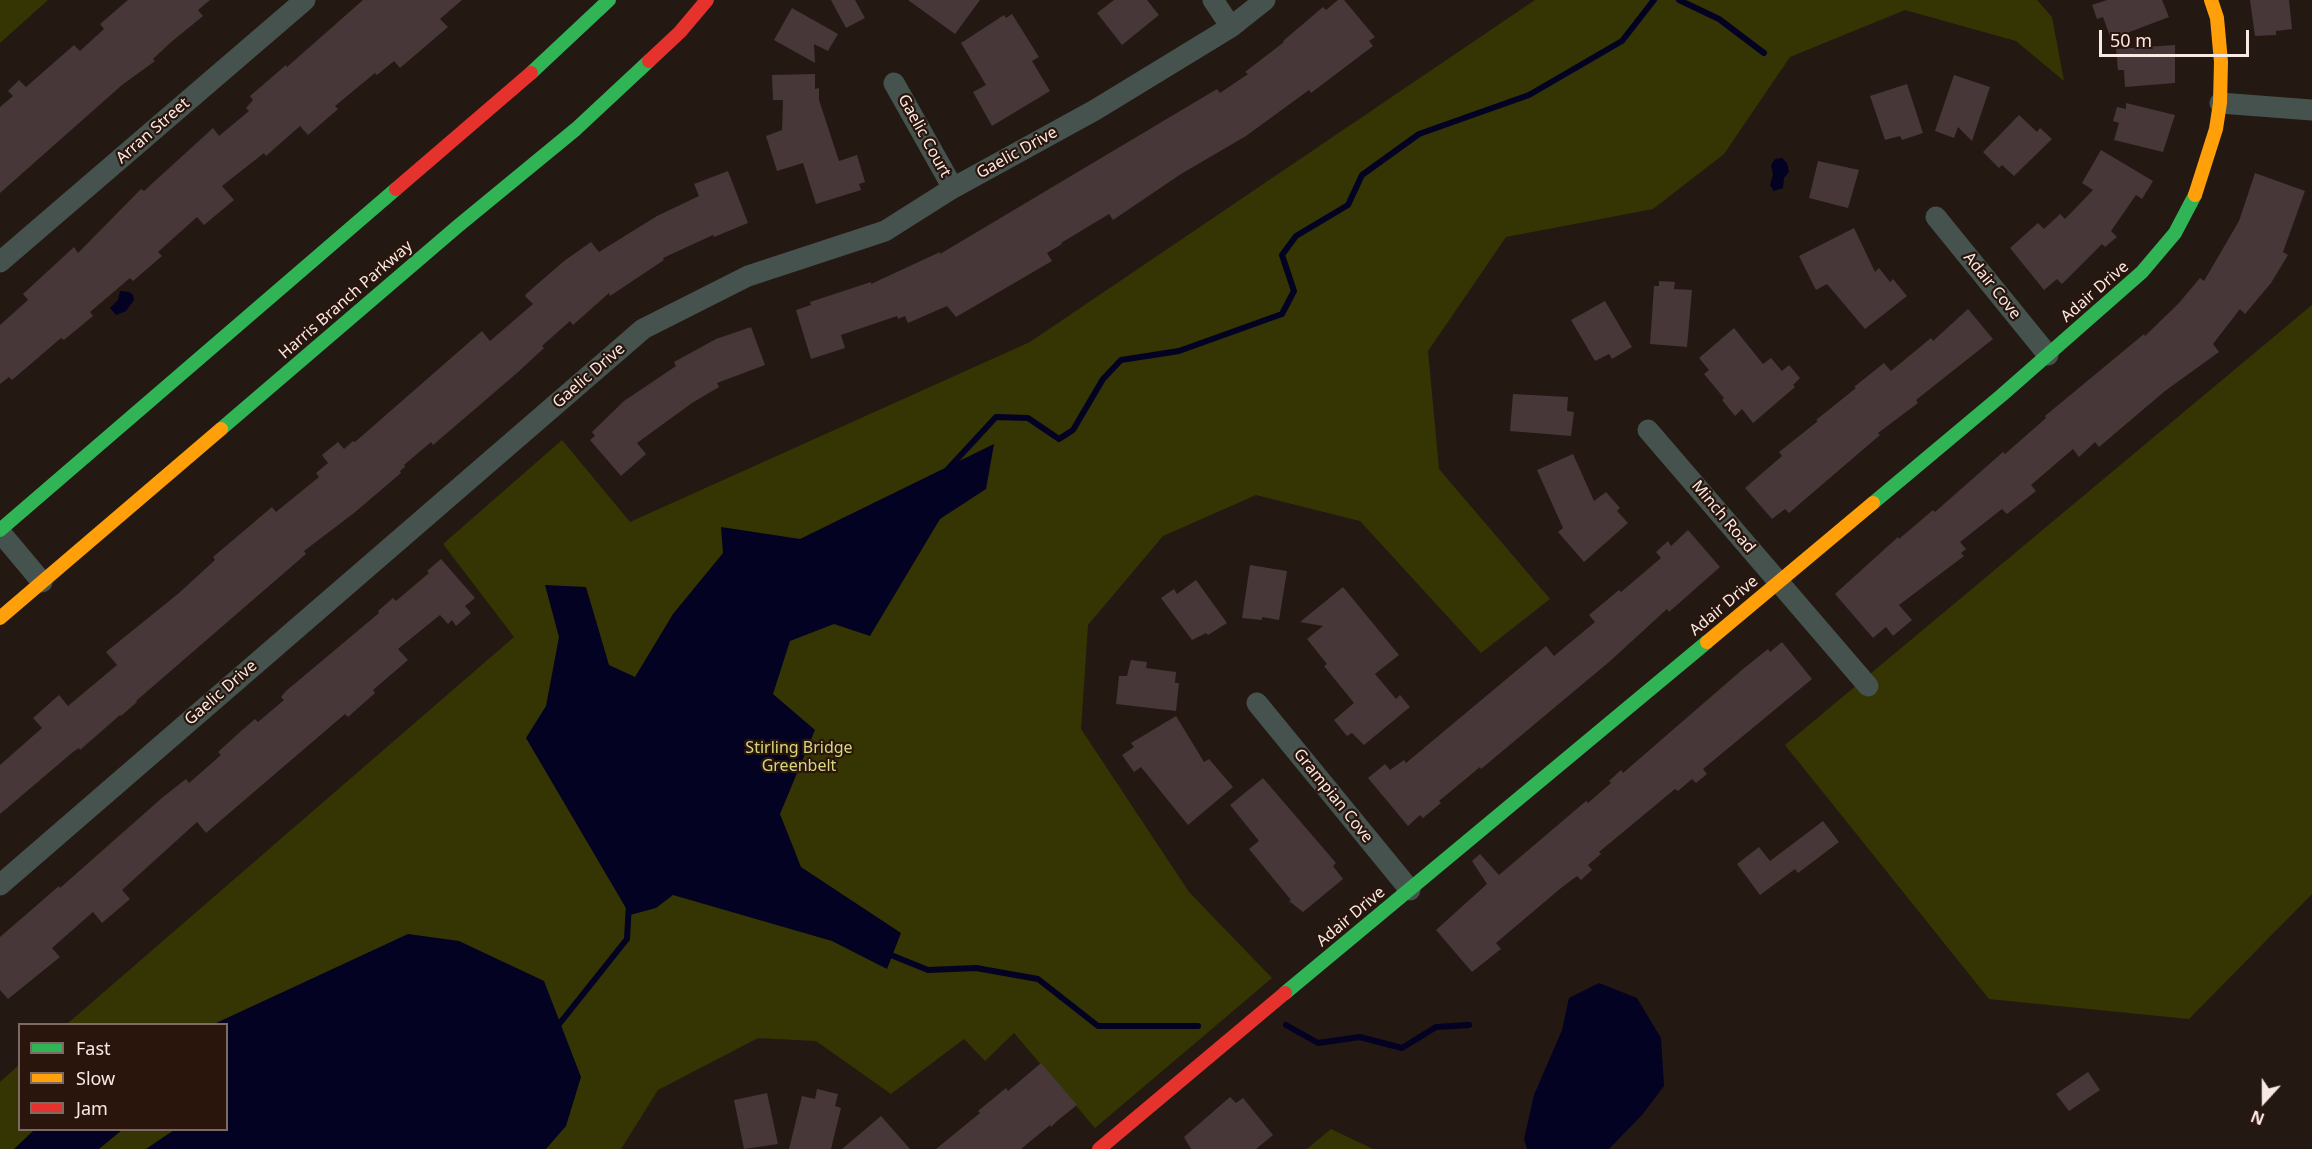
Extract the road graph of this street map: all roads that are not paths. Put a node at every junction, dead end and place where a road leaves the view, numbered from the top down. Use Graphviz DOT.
graph roads {
  1 [pos="305,0"];
  2 [pos="609,0"];
  3 [pos="706,0"];
  4 [pos="1212,0"];
  5 [pos="1265,0"];
  6 [pos="2211,0"];
  7 [pos="1231,27"];
  8 [pos="894,83"];
  9 [pos="2220,103"];
  10 [pos="2312,110"];
  11 [pos="953,188"];
  12 [pos="1936,217"];
  13 [pos="0,262"];
  14 [pos="2048,355"];
  15 [pos="1648,430"];
  16 [pos="0,531"];
  17 [pos="42,582"];
  18 [pos="1778,582"];
  19 [pos="0,618"];
  20 [pos="1868,686"];
  21 [pos="1257,703"];
  22 [pos="0,885"];
  23 [pos="1410,890"];
  24 [pos="1099,1149"];
  1 -- 13 [label="street, Arran Street"];
  2 -- 16 [label="main road"];
  3 -- 17 [label="main road, Harris Branch Parkway"];
  4 -- 7 [label="street"];
  5 -- 7 [label="street, Gaelic Drive"];
  6 -- 9 [label="main road, Adair Drive"];
  7 -- 11 [label="street, Gaelic Drive"];
  8 -- 11 [label="street, Gaelic Court"];
  9 -- 10 [label="street"];
  9 -- 14 [label="main road, Adair Drive"];
  11 -- 22 [label="street, Gaelic Drive"];
  12 -- 14 [label="street, Adair Cove"];
  14 -- 18 [label="main road, Adair Drive"];
  15 -- 18 [label="street, Minch Road"];
  16 -- 17 [label="street"];
  17 -- 19 [label="main road, Harris Branch Parkway"];
  18 -- 20 [label="street, Minch Road"];
  18 -- 23 [label="main road, Adair Drive"];
  21 -- 23 [label="street, Grampian Cove"];
  23 -- 24 [label="main road, Adair Drive"];
}
